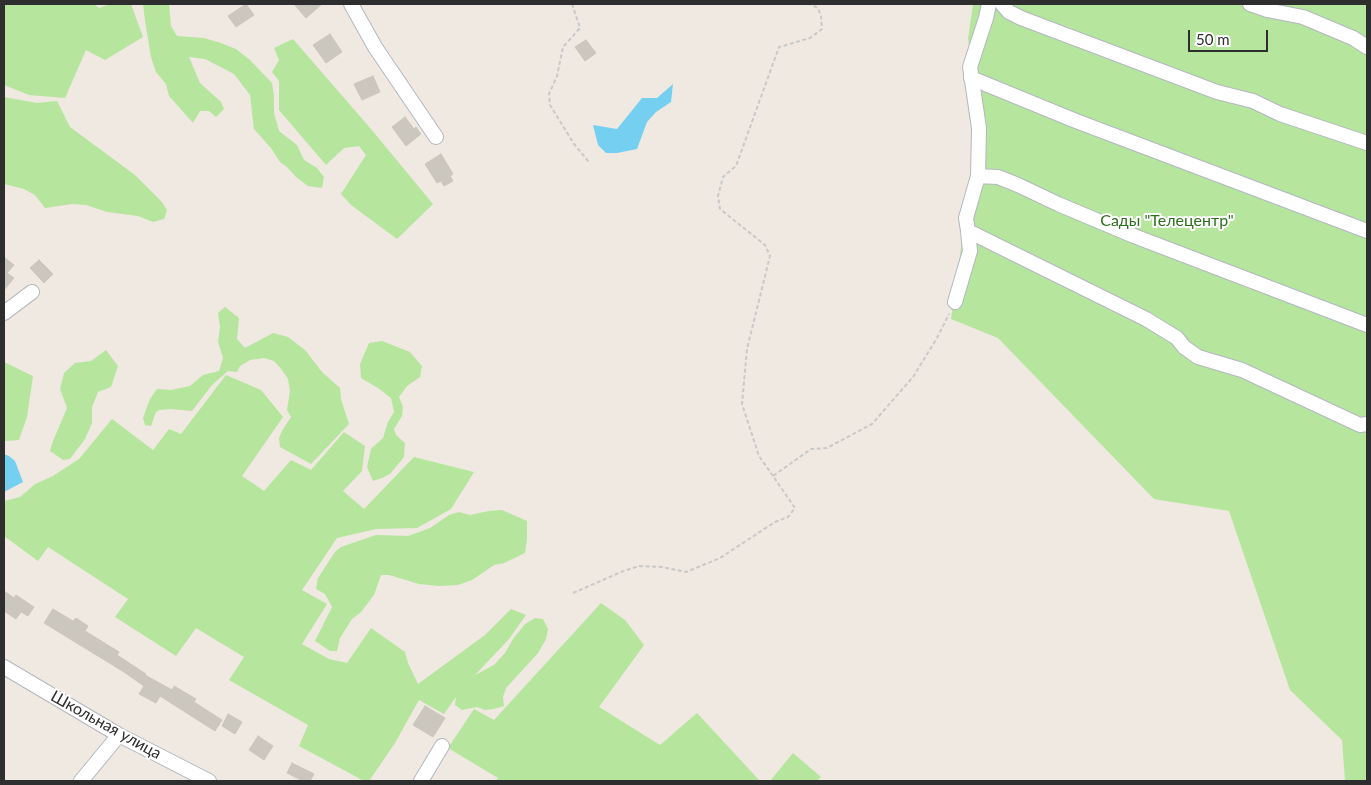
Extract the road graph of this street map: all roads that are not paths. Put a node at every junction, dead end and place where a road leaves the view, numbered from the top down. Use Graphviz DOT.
graph roads {
  1 [pos="351,4"];
  2 [pos="989,4"];
  3 [pos="1002,4"];
  4 [pos="1250,4"];
  5 [pos="1367,47"];
  6 [pos="971,78"];
  7 [pos="436,137"];
  8 [pos="1367,143"];
  9 [pos="978,176"];
  10 [pos="968,231"];
  11 [pos="1367,231"];
  12 [pos="32,292"];
  13 [pos="955,302"];
  14 [pos="4,313"];
  15 [pos="1367,325"];
  16 [pos="1367,424"];
  17 [pos="4,667"];
  18 [pos="119,735"];
  19 [pos="442,746"];
  20 [pos="81,781"];
  21 [pos="209,781"];
  22 [pos="421,781"];
  1 -- 7 [label="street"];
  2 -- 6 [label="street"];
  3 -- 8 [label="street"];
  4 -- 5 [label="street"];
  6 -- 9 [label="street"];
  6 -- 11 [label="street"];
  9 -- 10 [label="street"];
  9 -- 15 [label="street"];
  10 -- 13 [label="street"];
  10 -- 16 [label="street"];
  12 -- 14 [label="street"];
  17 -- 18 [label="street, Школьная улица"];
  18 -- 20 [label="street"];
  18 -- 21 [label="street, Школьная улица"];
  19 -- 22 [label="street"];
}
